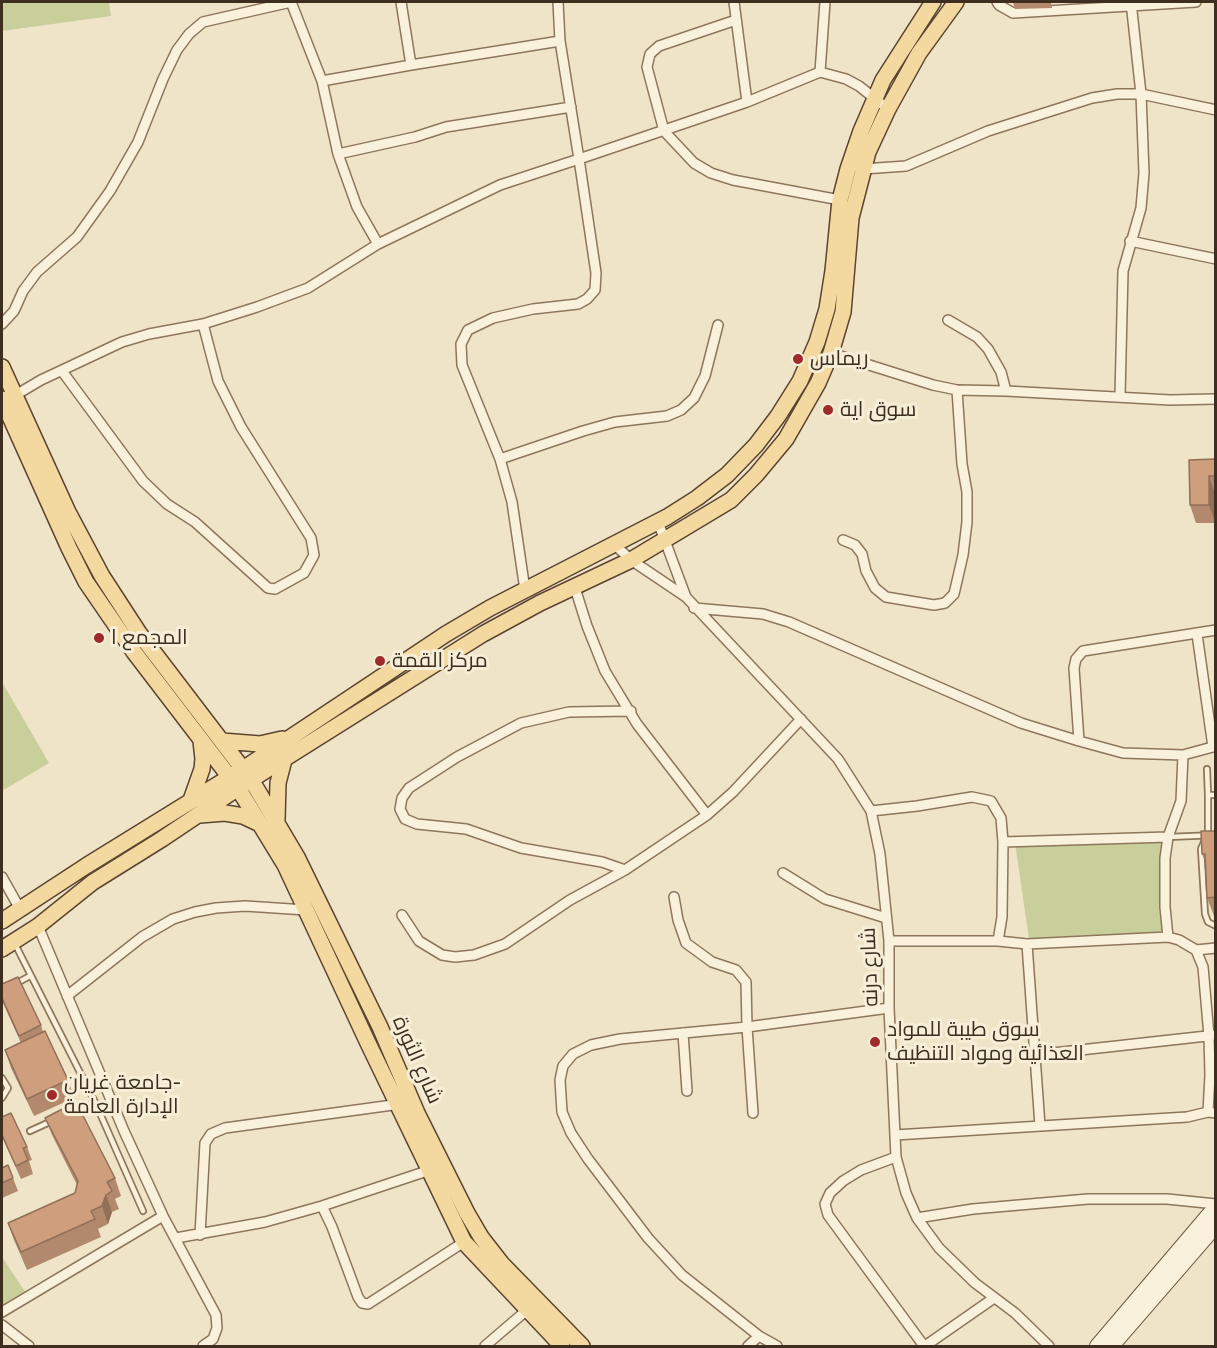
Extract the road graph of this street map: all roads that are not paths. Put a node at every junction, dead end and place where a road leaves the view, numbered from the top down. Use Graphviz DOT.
graph roads {
  1 [pos="290,2"];
  2 [pos="401,2"];
  3 [pos="558,2"];
  4 [pos="734,2"];
  5 [pos="825,2"];
  6 [pos="933,2"];
  7 [pos="956,2"];
  8 [pos="997,2"];
  9 [pos="1196,2"];
  10 [pos="1131,4"];
  11 [pos="736,20"];
  12 [pos="560,41"];
  13 [pos="411,65"];
  14 [pos="820,72"];
  15 [pos="322,81"];
  16 [pos="1141,94"];
  17 [pos="875,98"];
  18 [pos="747,102"];
  19 [pos="571,107"];
  20 [pos="888,109"];
  21 [pos="1215,110"];
  22 [pos="664,131"];
  23 [pos="338,154"];
  24 [pos="579,159"];
  25 [pos="863,169"];
  26 [pos="840,200"];
  27 [pos="1130,241"];
  28 [pos="378,244"];
  29 [pos="1215,258"];
  30 [pos="948,320"];
  31 [pos="2,324"];
  32 [pos="203,324"];
  33 [pos="718,325"];
  34 [pos="831,353"];
  35 [pos="2,368"];
  36 [pos="62,371"];
  37 [pos="957,390"];
  38 [pos="1006,391"];
  39 [pos="1120,396"];
  40 [pos="5,399"];
  41 [pos="1215,399"];
  42 [pos="500,459"];
  43 [pos="658,522"];
  44 [pos="843,540"];
  45 [pos="664,541"];
  46 [pos="615,545"];
  47 [pos="631,560"];
  48 [pos="102,576"];
  49 [pos="86,582"];
  50 [pos="575,588"];
  51 [pos="525,590"];
  52 [pos="686,597"];
  53 [pos="694,608"];
  54 [pos="1215,630"];
  55 [pos="1197,634"];
  56 [pos="631,711"];
  57 [pos="801,719"];
  58 [pos="200,738"];
  59 [pos="288,738"];
  60 [pos="222,741"];
  61 [pos="1079,741"];
  62 [pos="1214,747"];
  63 [pos="1183,755"];
  64 [pos="284,760"];
  65 [pos="1207,769"];
  66 [pos="247,775"];
  67 [pos="233,782"];
  68 [pos="1208,795"];
  69 [pos="1215,795"];
  70 [pos="191,800"];
  71 [pos="871,811"];
  72 [pos="707,815"];
  73 [pos="197,816"];
  74 [pos="277,820"];
  75 [pos="260,824"];
  76 [pos="1208,835"];
  77 [pos="1215,835"];
  78 [pos="1168,837"];
  79 [pos="1003,842"];
  80 [pos="625,870"];
  81 [pos="783,873"];
  82 [pos="2,877"];
  83 [pos="674,897"];
  84 [pos="20,909"];
  85 [pos="306,910"];
  86 [pos="402,915"];
  87 [pos="886,918"];
  88 [pos="2,921"];
  89 [pos="38,926"];
  90 [pos="1215,926"];
  91 [pos="1168,937"];
  92 [pos="889,941"];
  93 [pos="998,941"];
  94 [pos="1027,944"];
  95 [pos="8,945"];
  96 [pos="1215,948"];
  97 [pos="1196,950"];
  98 [pos="30,976"];
  99 [pos="11,986"];
  100 [pos="67,996"];
  101 [pos="889,1008"];
  102 [pos="747,1027"];
  103 [pos="683,1033"];
  104 [pos="1212,1035"];
  105 [pos="1035,1054"];
  106 [pos="2,1078"];
  107 [pos="687,1091"];
  108 [pos="2,1098"];
  109 [pos="95,1102"];
  110 [pos="404,1103"];
  111 [pos="753,1113"];
  112 [pos="1212,1113"];
  113 [pos="1040,1126"];
  114 [pos="30,1131"];
  115 [pos="895,1136"];
  116 [pos="896,1157"];
  117 [pos="430,1170"];
  118 [pos="1215,1205"];
  119 [pos="322,1206"];
  120 [pos="143,1211"];
  121 [pos="163,1216"];
  122 [pos="917,1218"];
  123 [pos="1215,1226"];
  124 [pos="200,1235"];
  125 [pos="176,1238"];
  126 [pos="1209,1239"];
  127 [pos="464,1242"];
  128 [pos="994,1298"];
  129 [pos="527,1310"];
  130 [pos="2,1312"];
  131 [pos="2,1324"];
  132 [pos="759,1336"];
  133 [pos="29,1347"];
  134 [pos="203,1347"];
  135 [pos="485,1347"];
  136 [pos="562,1347"];
  137 [pos="582,1347"];
  138 [pos="748,1347"];
  139 [pos="777,1347"];
  140 [pos="924,1347"];
  141 [pos="1049,1347"];
  142 [pos="1097,1347"];
  143 [pos="1112,1347"];
  1 -- 15 [label="street"];
  1 -- 31 [label="street"];
  2 -- 13 [label="street"];
  3 -- 12 [label="street"];
  4 -- 11 [label="street"];
  5 -- 14 [label="street"];
  6 -- 17 [label="main road"];
  7 -- 20 [label="main road"];
  8 -- 10 [label="street"];
  9 -- 10 [label="street"];
  10 -- 16 [label="street"];
  11 -- 18 [label="street"];
  11 -- 22 [label="street"];
  12 -- 13 [label="street"];
  12 -- 19 [label="street"];
  13 -- 15 [label="street"];
  14 -- 17 [label="street"];
  14 -- 18 [label="street"];
  15 -- 23 [label="street"];
  16 -- 21 [label="street"];
  16 -- 25 [label="street"];
  16 -- 27 [label="street"];
  17 -- 20 [label="street"];
  17 -- 26 [label="main road"];
  18 -- 22 [label="street"];
  19 -- 23 [label="street"];
  19 -- 24 [label="street"];
  20 -- 25 [label="main road"];
  22 -- 24 [label="street"];
  22 -- 26 [label="street"];
  23 -- 28 [label="street"];
  24 -- 28 [label="street"];
  24 -- 42 [label="street"];
  25 -- 34 [label="main road"];
  26 -- 43 [label="main road"];
  27 -- 29 [label="street"];
  27 -- 39 [label="street"];
  28 -- 32 [label="street"];
  30 -- 38 [label="street"];
  32 -- 36 [label="street"];
  32 -- 36 [label="street"];
  33 -- 42 [label="street"];
  34 -- 37 [label="street"];
  34 -- 45 [label="main road"];
  35 -- 40 [label="main road"];
  36 -- 40 [label="street"];
  37 -- 38 [label="street"];
  37 -- 44 [label="street"];
  38 -- 39 [label="street"];
  39 -- 41 [label="street"];
  40 -- 48 [label="main road, شارع الثورة"];
  40 -- 49 [label="main road, شارع الثورة"];
  42 -- 51 [label="street"];
  43 -- 45 [label="street, شارع درنه"];
  43 -- 46 [label="main road"];
  45 -- 47 [label="main road"];
  45 -- 52 [label="street, شارع درنه"];
  46 -- 47 [label="street, شارع درنه"];
  46 -- 51 [label="main road"];
  47 -- 50 [label="main road"];
  47 -- 52 [label="street, شارع درنه"];
  48 -- 49 [label="main road"];
  48 -- 60 [label="main road, شارع الثورة"];
  49 -- 58 [label="main road, شارع الثورة"];
  50 -- 56 [label="street"];
  50 -- 64 [label="main road"];
  51 -- 59 [label="main road"];
  52 -- 53 [label="street, شارع درنه"];
  53 -- 57 [label="street, شارع درنه"];
  53 -- 61 [label="street"];
  54 -- 55 [label="street"];
  55 -- 61 [label="street"];
  55 -- 62 [label="street"];
  56 -- 72 [label="street"];
  56 -- 80 [label="street"];
  57 -- 71 [label="street, شارع درنه"];
  57 -- 72 [label="street"];
  58 -- 67 [label="main road, شارع الثورة"];
  58 -- 70 [label="main road"];
  59 -- 60 [label="main road"];
  59 -- 66 [label="main road"];
  60 -- 66 [label="main road, شارع الثورة"];
  61 -- 63 [label="street"];
  62 -- 63 [label="street"];
  63 -- 78 [label="street"];
  64 -- 66 [label="main road"];
  64 -- 74 [label="main road"];
  65 -- 68 [label="lane"];
  66 -- 67 [label="main road"];
  66 -- 74 [label="main road, شارع الثورة"];
  67 -- 70 [label="main road"];
  67 -- 73 [label="main road"];
  67 -- 75 [label="main road, شارع الثورة"];
  68 -- 69 [label="lane"];
  68 -- 76 [label="lane"];
  70 -- 84 [label="main road"];
  71 -- 79 [label="street"];
  71 -- 87 [label="street, شارع درنه"];
  72 -- 80 [label="street"];
  73 -- 75 [label="main road"];
  73 -- 89 [label="main road"];
  74 -- 110 [label="main road, شارع الثورة"];
  75 -- 85 [label="main road, شارع الثورة"];
  76 -- 77 [label="lane"];
  76 -- 78 [label="lane"];
  76 -- 90 [label="lane"];
  78 -- 79 [label="street"];
  78 -- 91 [label="street"];
  79 -- 93 [label="street"];
  80 -- 86 [label="street"];
  81 -- 87 [label="street"];
  82 -- 84 [label="street"];
  83 -- 102 [label="street"];
  84 -- 88 [label="main road"];
  85 -- 100 [label="street"];
  85 -- 110 [label="main road, شارع الثورة"];
  87 -- 92 [label="street, شارع درنه"];
  89 -- 95 [label="main road"];
  89 -- 100 [label="street"];
  91 -- 94 [label="street"];
  91 -- 97 [label="street"];
  92 -- 93 [label="street"];
  92 -- 101 [label="street, شارع درنه"];
  93 -- 94 [label="street"];
  94 -- 105 [label="street"];
  95 -- 98 [label="lane"];
  96 -- 97 [label="street"];
  97 -- 104 [label="street"];
  98 -- 99 [label="lane"];
  98 -- 109 [label="lane"];
  100 -- 121 [label="street"];
  101 -- 102 [label="street"];
  101 -- 115 [label="street, شارع درنه"];
  102 -- 103 [label="street"];
  102 -- 111 [label="street"];
  103 -- 107 [label="street"];
  103 -- 132 [label="street"];
  104 -- 105 [label="street"];
  104 -- 112 [label="street"];
  105 -- 113 [label="street"];
  106 -- 108 [label="lane"];
  109 -- 114 [label="lane"];
  109 -- 120 [label="lane"];
  110 -- 117 [label="main road, شارع الثورة"];
  110 -- 124 [label="street"];
  110 -- 137 [label="main road, شارع الثورة"];
  112 -- 113 [label="street"];
  113 -- 115 [label="street"];
  115 -- 116 [label="street, شارع درنه"];
  116 -- 122 [label="street, شارع درنه"];
  116 -- 140 [label="street"];
  117 -- 119 [label="street"];
  117 -- 127 [label="main road, شارع الثورة"];
  118 -- 122 [label="street"];
  118 -- 142 [label="main road"];
  119 -- 124 [label="street"];
  119 -- 127 [label="street"];
  121 -- 125 [label="street"];
  121 -- 130 [label="street"];
  122 -- 128 [label="street, شارع درنه"];
  123 -- 126 [label="main road"];
  124 -- 125 [label="street"];
  125 -- 134 [label="street"];
  126 -- 143 [label="main road"];
  127 -- 129 [label="main road, شارع الثورة"];
  128 -- 140 [label="street"];
  128 -- 141 [label="street, شارع درنه"];
  129 -- 135 [label="street"];
  129 -- 136 [label="main road, شارع الثورة"];
  131 -- 133 [label="street"];
  132 -- 138 [label="street"];
  132 -- 139 [label="street"];
}
